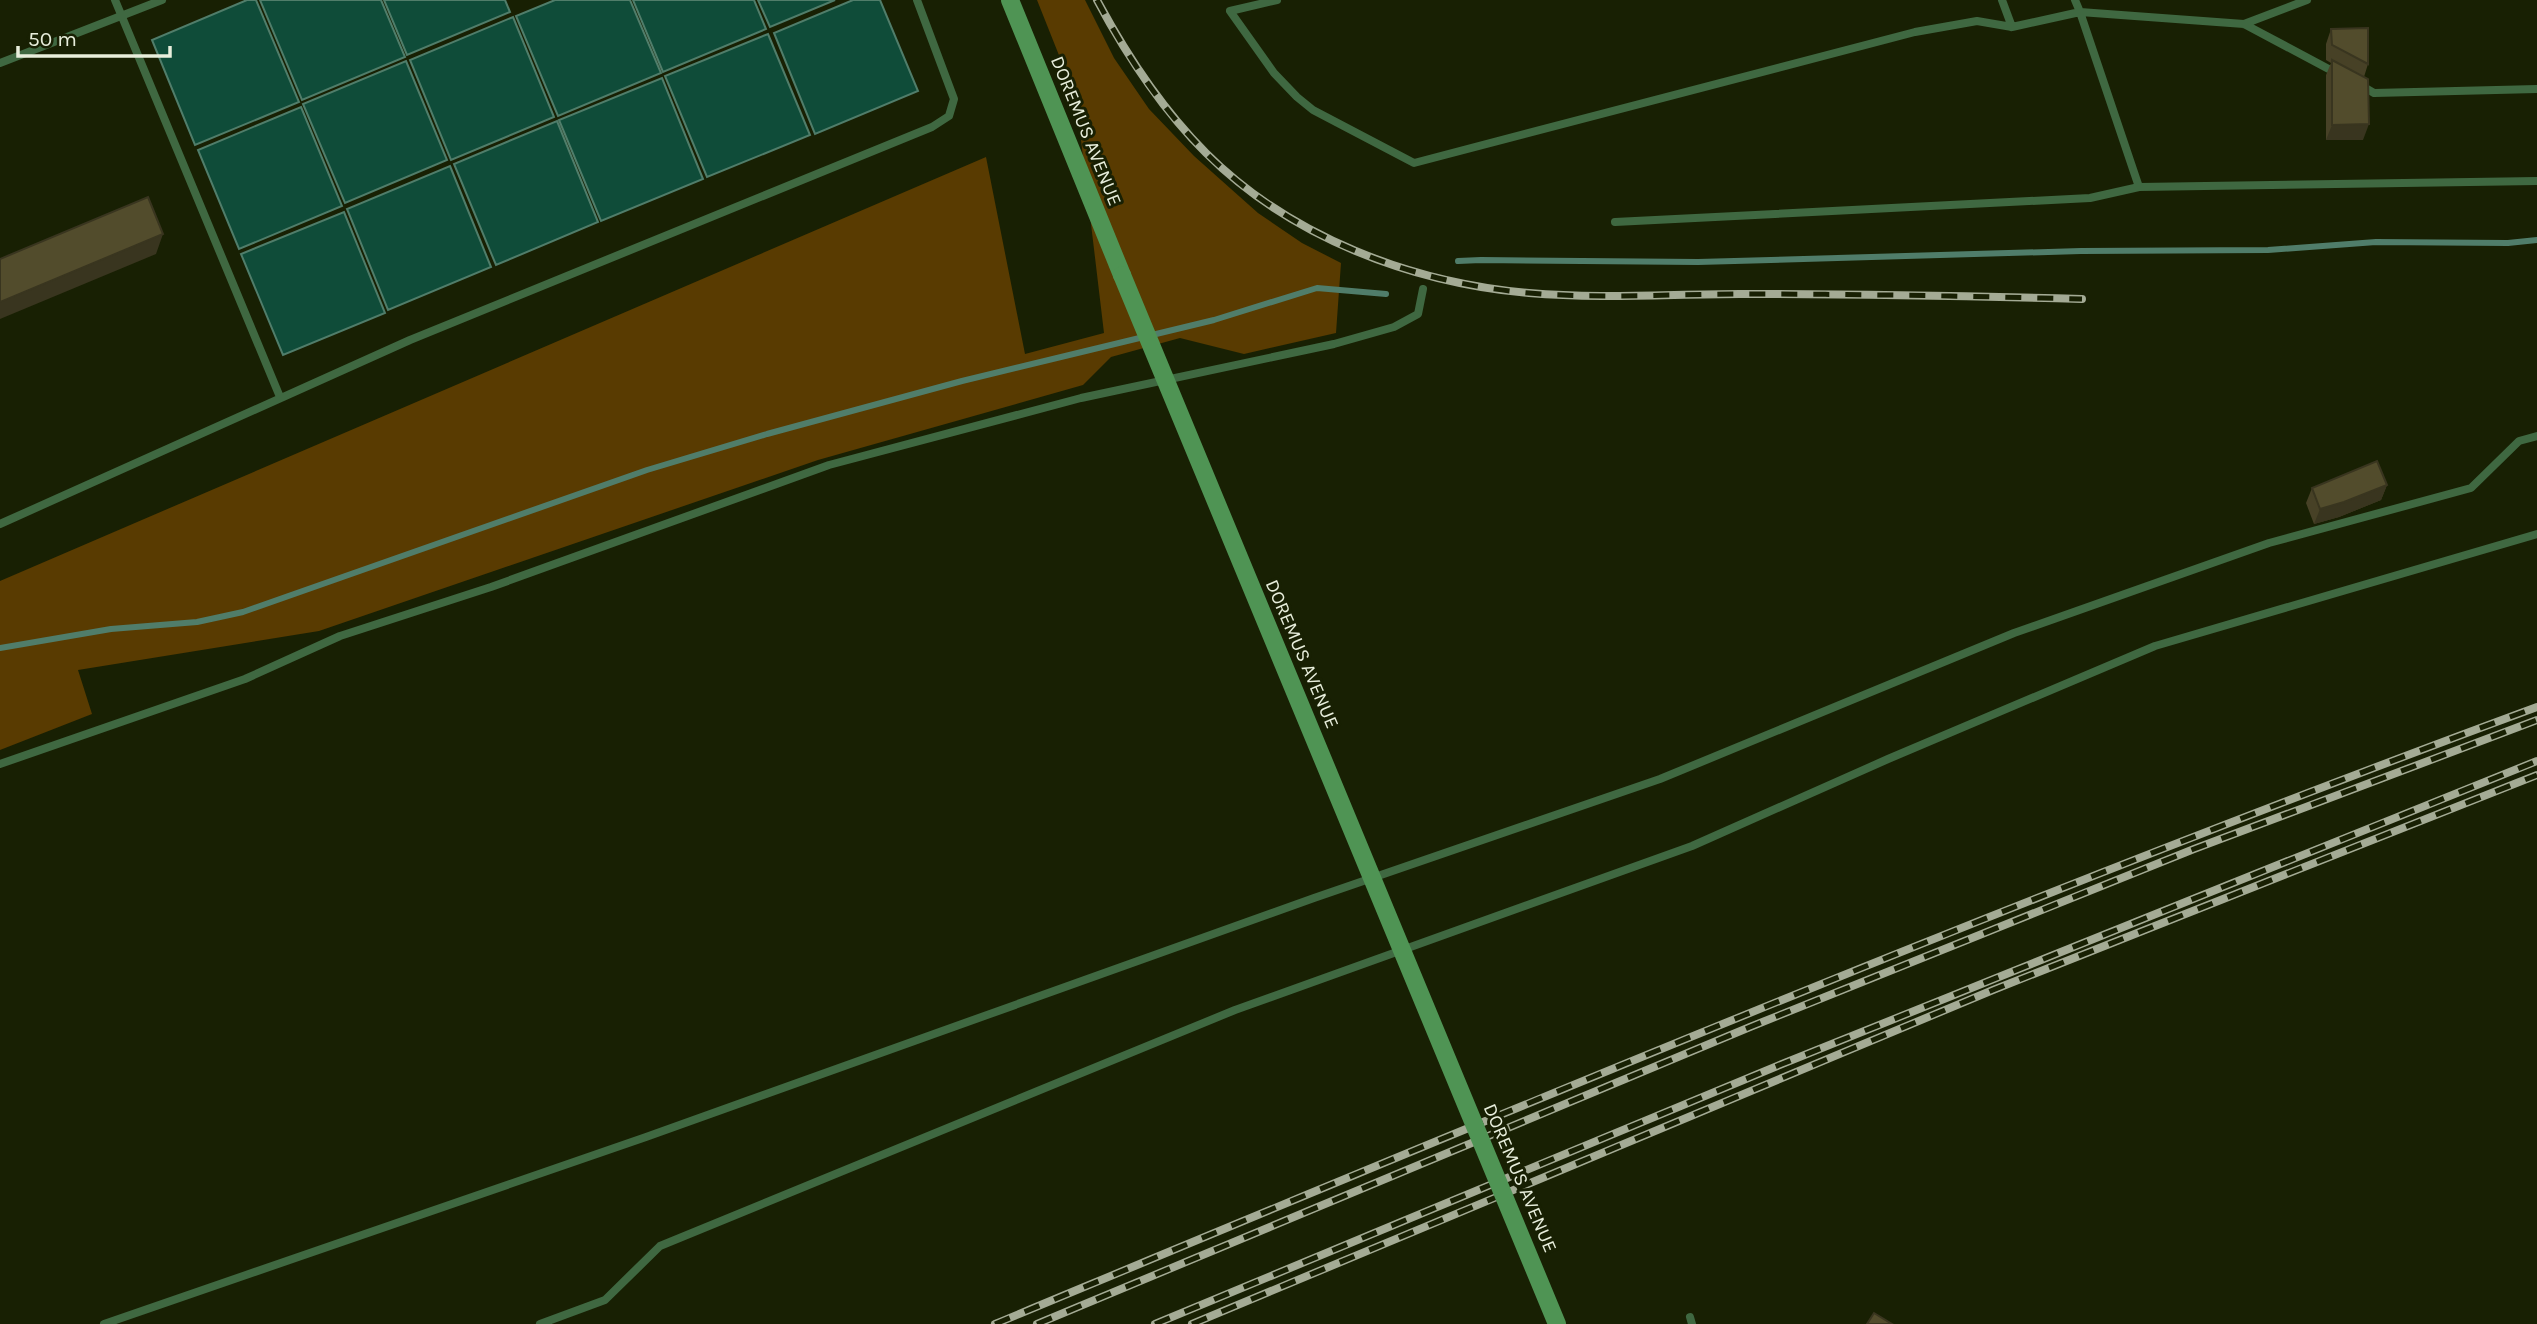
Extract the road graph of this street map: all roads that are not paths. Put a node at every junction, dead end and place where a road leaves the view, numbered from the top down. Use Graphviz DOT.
graph roads {
  1 [pos="115,0"];
  2 [pos="162,0"];
  3 [pos="917,0"];
  4 [pos="1010,0"];
  5 [pos="1277,0"];
  6 [pos="2002,0"];
  7 [pos="2075,0"];
  8 [pos="2306,0"];
  9 [pos="2080,12"];
  10 [pos="121,15"];
  11 [pos="2244,24"];
  12 [pos="2012,27"];
  13 [pos="0,63"];
  14 [pos="2537,89"];
  15 [pos="2537,181"];
  16 [pos="2139,187"];
  17 [pos="1615,222"];
  18 [pos="1423,289"];
  19 [pos="280,397"];
  20 [pos="2537,436"];
  21 [pos="0,524"];
  22 [pos="2537,534"];
  23 [pos="0,764"];
  24 [pos="104,1324"];
  25 [pos="540,1324"];
  26 [pos="1558,1324"];
  1 -- 10 [label="lane"];
  2 -- 10 [label="lane"];
  3 -- 19 [label="lane"];
  4 -- 26 [label="main road, DOREMUS AVENUE, bridge"];
  5 -- 12 [label="lane"];
  6 -- 12 [label="lane"];
  7 -- 9 [label="lane"];
  8 -- 11 [label="lane"];
  9 -- 11 [label="lane"];
  9 -- 12 [label="lane"];
  9 -- 16 [label="lane"];
  10 -- 13 [label="lane"];
  10 -- 19 [label="lane"];
  11 -- 14 [label="lane"];
  15 -- 16 [label="lane"];
  16 -- 17 [label="lane"];
  18 -- 23 [label="lane"];
  19 -- 21 [label="lane"];
  20 -- 24 [label="lane"];
  22 -- 25 [label="lane"];
}
